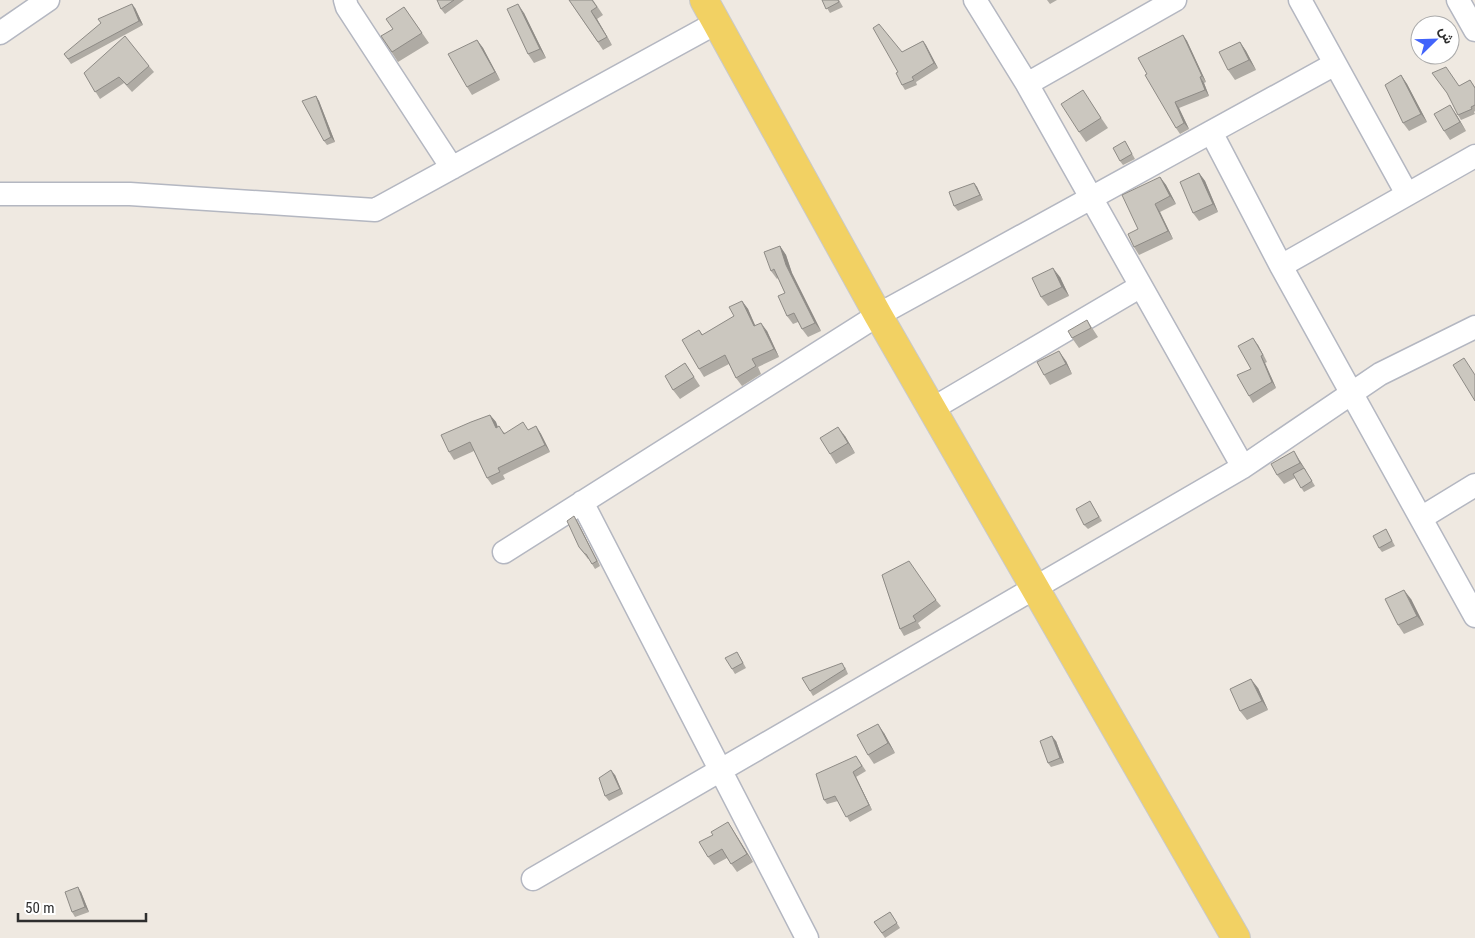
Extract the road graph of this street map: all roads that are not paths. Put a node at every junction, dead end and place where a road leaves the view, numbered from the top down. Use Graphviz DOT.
graph roads {
  1 [pos="48,0"];
  2 [pos="345,0"];
  3 [pos="975,0"];
  4 [pos="1175,0"];
  5 [pos="1300,0"];
  6 [pos="1458,0"];
  7 [pos="710,11"];
  8 [pos="1475,30"];
  9 [pos="0,33"];
  10 [pos="1335,64"];
  11 [pos="1027,84"];
  12 [pos="1211,132"];
  13 [pos="1475,156"];
  14 [pos="452,168"];
  15 [pos="0,194"];
  16 [pos="1407,194"];
  17 [pos="1091,198"];
  18 [pos="1281,266"];
  19 [pos="1141,286"];
  20 [pos="878,315"];
  21 [pos="1475,327"];
  22 [pos="1352,394"];
  23 [pos="932,408"];
  24 [pos="1243,467"];
  25 [pos="1475,485"];
  26 [pos="582,502"];
  27 [pos="1421,518"];
  28 [pos="504,552"];
  29 [pos="1034,588"];
  30 [pos="1475,616"];
  31 [pos="720,771"];
  32 [pos="533,880"];
  33 [pos="807,938"];
  34 [pos="1236,938"];
  1 -- 9 [label="street"];
  2 -- 14 [label="street"];
  3 -- 11 [label="street"];
  4 -- 11 [label="street"];
  5 -- 10 [label="street"];
  6 -- 8 [label="street"];
  7 -- 14 [label="street"];
  7 -- 20 [label="main road"];
  10 -- 12 [label="street"];
  10 -- 16 [label="street"];
  11 -- 17 [label="street"];
  12 -- 17 [label="street"];
  12 -- 18 [label="street"];
  13 -- 16 [label="street"];
  14 -- 15 [label="street"];
  16 -- 18 [label="street"];
  17 -- 19 [label="street"];
  17 -- 20 [label="street"];
  18 -- 22 [label="street"];
  19 -- 23 [label="street"];
  19 -- 24 [label="street"];
  20 -- 23 [label="main road"];
  20 -- 26 [label="street"];
  21 -- 22 [label="street"];
  22 -- 24 [label="street"];
  22 -- 27 [label="street"];
  23 -- 29 [label="main road"];
  24 -- 29 [label="street"];
  25 -- 27 [label="street"];
  26 -- 28 [label="street"];
  26 -- 31 [label="street"];
  27 -- 30 [label="street"];
  29 -- 31 [label="street"];
  29 -- 34 [label="main road"];
  31 -- 32 [label="street"];
  31 -- 33 [label="street"];
}
